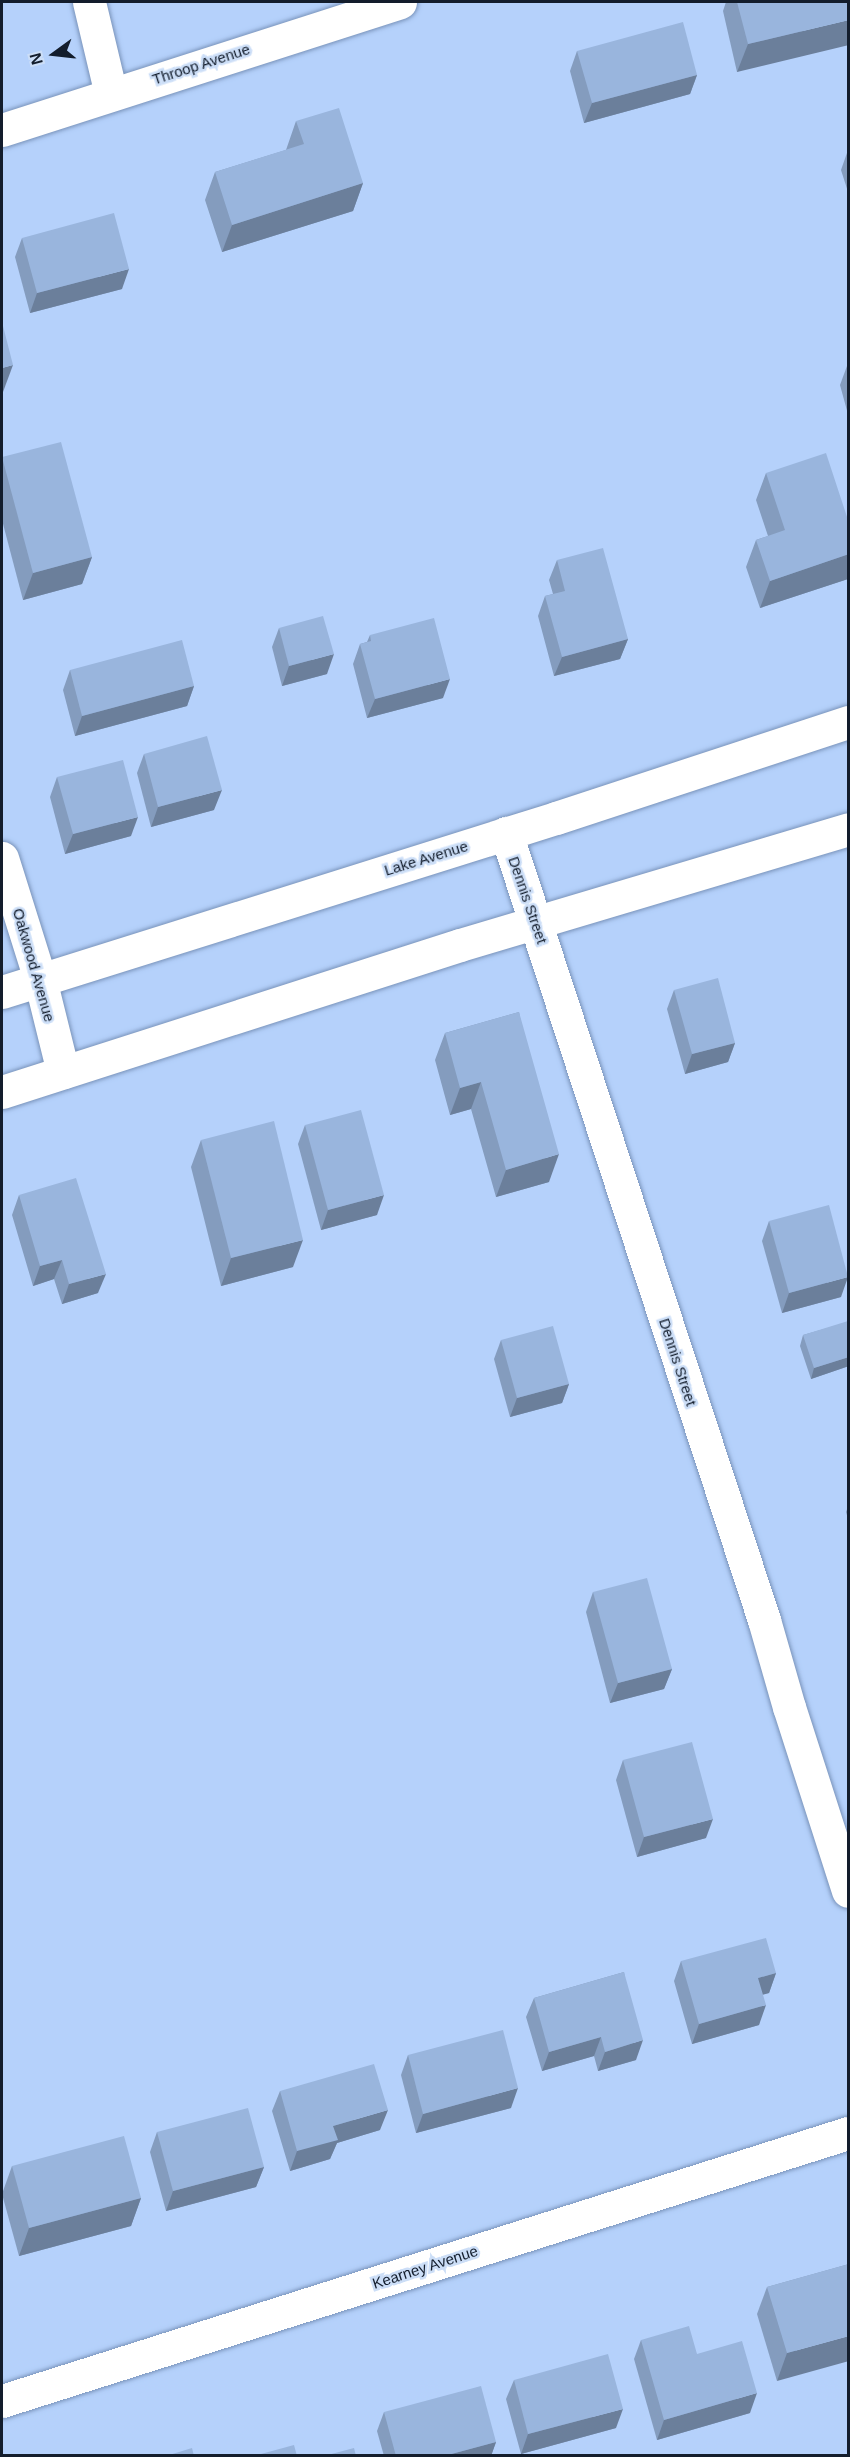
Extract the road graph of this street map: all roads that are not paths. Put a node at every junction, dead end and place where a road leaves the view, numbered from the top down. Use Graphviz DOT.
graph roads {
  1 [pos="89,2"];
  2 [pos="400,2"];
  3 [pos="111,94"];
  4 [pos="2,130"];
  5 [pos="849,722"];
  6 [pos="849,829"];
  7 [pos="506,833"];
  8 [pos="2,858"];
  9 [pos="536,924"];
  10 [pos="40,979"];
  11 [pos="2,992"];
  12 [pos="63,1072"];
  13 [pos="2,1092"];
  14 [pos="849,1891"];
  15 [pos="849,2133"];
  16 [pos="2,2401"];
  1 -- 3 [label="street"];
  2 -- 3 [label="street, Throop Avenue"];
  3 -- 4 [label="street, Throop Avenue"];
  5 -- 7 [label="street, Lake Avenue"];
  6 -- 9 [label="street"];
  7 -- 9 [label="street, Dennis Street"];
  7 -- 10 [label="street, Lake Avenue"];
  8 -- 10 [label="street, Oakwood Avenue"];
  9 -- 12 [label="street"];
  9 -- 14 [label="street, Dennis Street"];
  10 -- 11 [label="street, Lake Avenue"];
  10 -- 12 [label="street, Oakwood Avenue"];
  12 -- 13 [label="street"];
  15 -- 16 [label="street, Kearney Avenue"];
}
